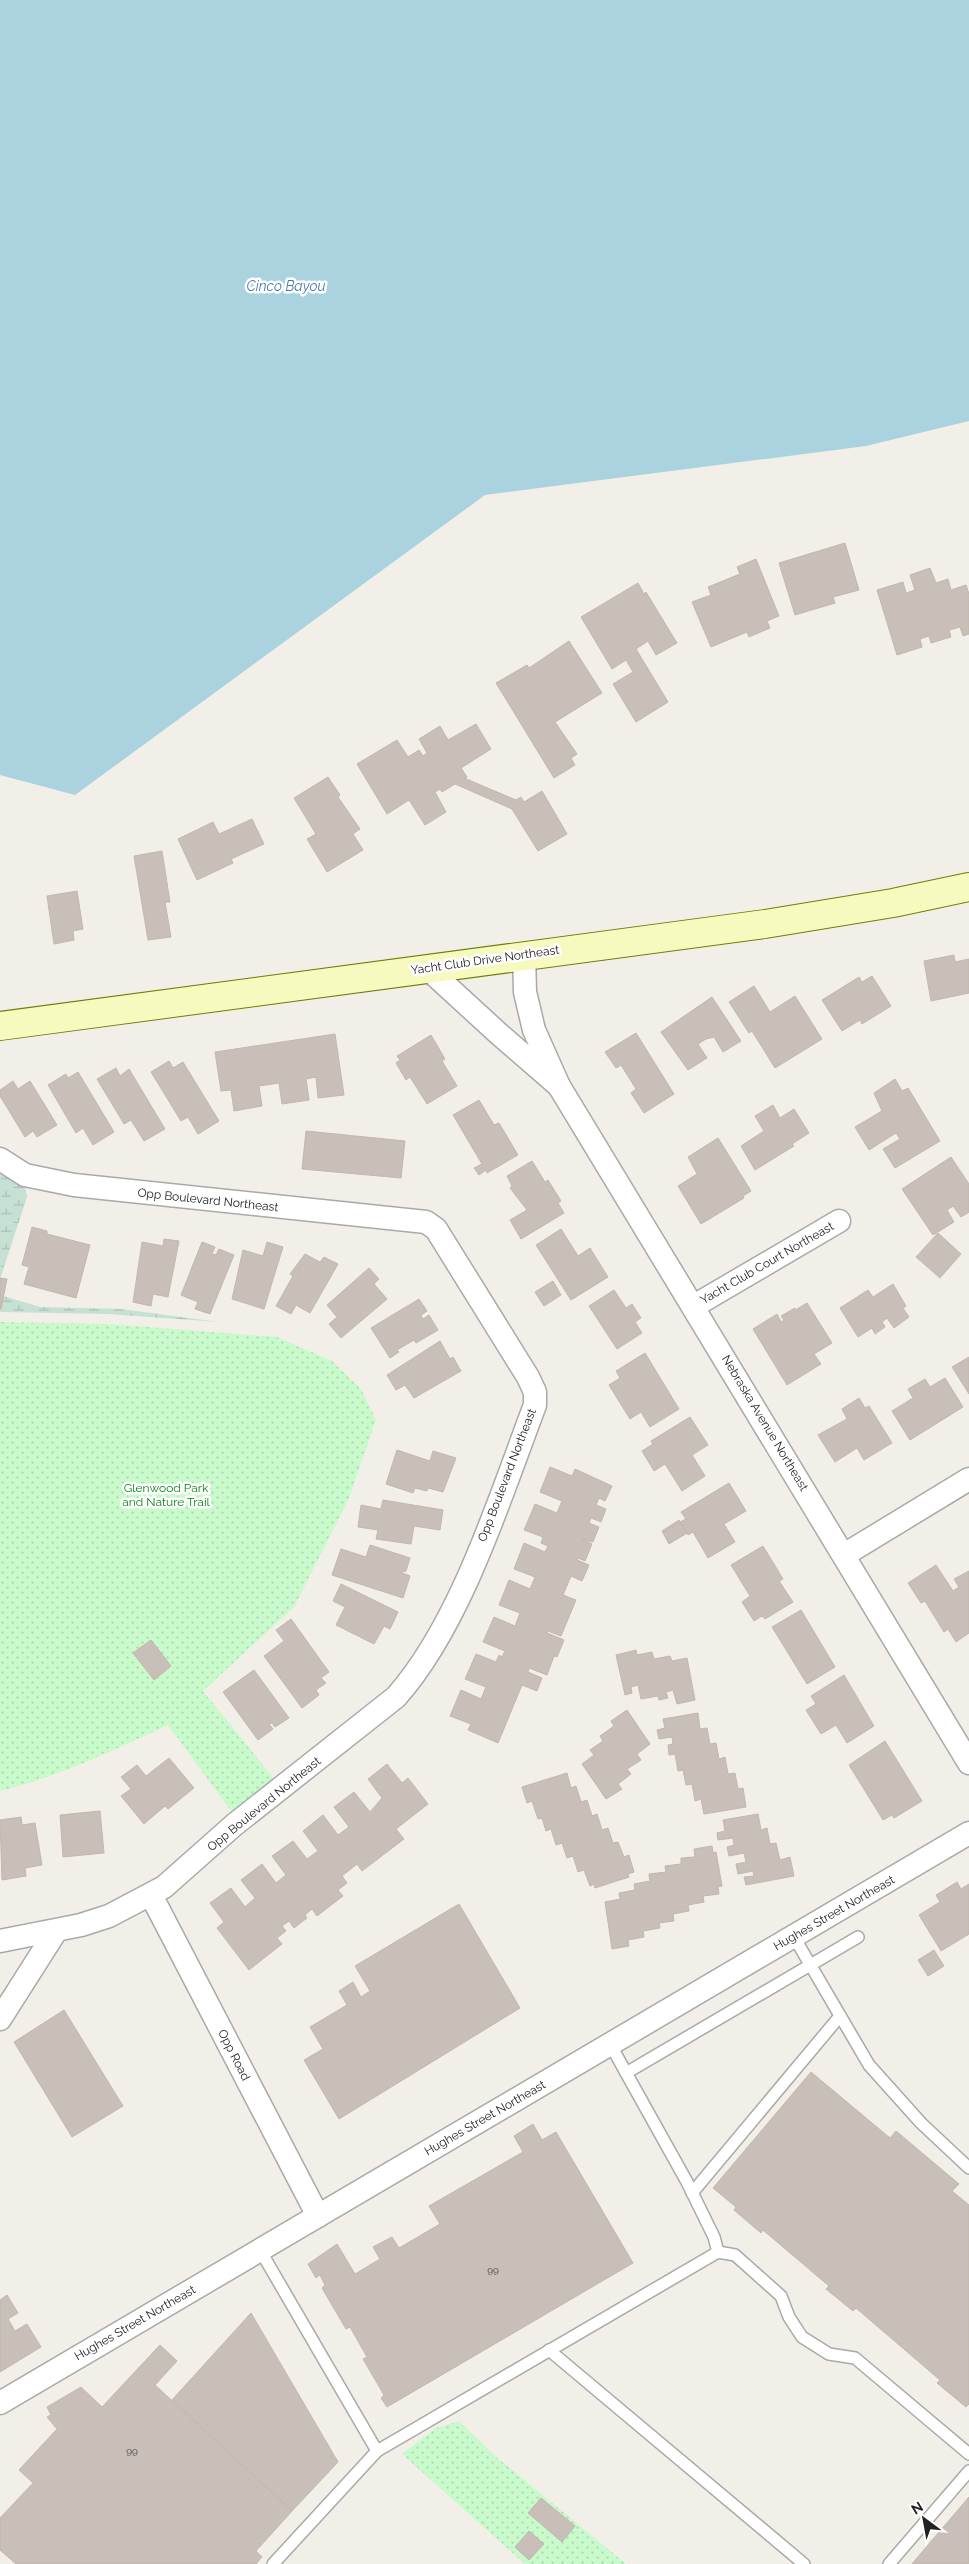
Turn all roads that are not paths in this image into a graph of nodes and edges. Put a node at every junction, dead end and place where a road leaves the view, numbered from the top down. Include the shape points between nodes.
1 (969, 886) edge
2 (524, 955) junction
3 (428, 968) junction
4 (0, 1026) edge
5 (560, 1086) junction
6 (0, 1159) edge
7 (839, 1221) dead end
8 (694, 1306) junction
9 (969, 1479) edge
10 (844, 1555) junction
11 (969, 1762) edge
12 (969, 1833) edge
13 (151, 1894) junction
14 (56, 1931) junction
15 (794, 1936) junction
16 (858, 1937) dead end
17 (0, 1941) edge
18 (810, 1965) junction
19 (840, 2016) junction
20 (0, 2019) edge
21 (610, 2044) junction
22 (626, 2073) junction
23 (969, 2168) edge
24 (692, 2193) junction
25 (318, 2216) junction
26 (260, 2250) junction
27 (718, 2252) junction
28 (549, 2350) junction
29 (0, 2402) edge
30 (378, 2451) junction
31 (969, 2454) edge
32 (969, 2471) edge
33 (273, 2564) edge
34 (804, 2564) edge
35 (889, 2564) edge

1 - 2 street, Yacht Club Drive Northeast via 893,903 765,924
2 - 3 street, Yacht Club Drive Northeast
2 - 5 street, Nebraska Avenue Northeast via 526,992 534,1030
3 - 4 street, Yacht Club Drive Northeast
3 - 5 street, Nebraska Avenue Northeast
5 - 8 street, Nebraska Avenue Northeast
6 - 13 street, Opp Boulevard Northeast via 25,1175 74,1185 426,1222 436,1229 535,1392 535,1405 460,1596 410,1682 382,1711 234,1825 164,1887
7 - 8 street, Yacht Club Court Northeast
8 - 10 street, Nebraska Avenue Northeast
9 - 10 street
10 - 11 street, Nebraska Avenue Northeast
12 - 15 street, Hughes Street Northeast
13 - 14 street, Opp Boulevard Northeast via 109,1916
13 - 25 street, Opp Road
14 - 17 street, Opp Boulevard Northeast
14 - 20 street
15 - 18 lane
15 - 21 street, Hughes Street Northeast
16 - 18 lane
18 - 19 lane
18 - 22 lane
19 - 23 lane via 869,2065 921,2123
19 - 24 lane
21 - 22 lane
21 - 25 street, Hughes Street Northeast
22 - 24 lane
24 - 27 lane
25 - 26 street, Hughes Street Northeast
26 - 29 street, Hughes Street Northeast
26 - 30 lane
27 - 28 lane
27 - 31 lane via 735,2255 781,2296 802,2337 829,2354 855,2358
28 - 30 lane
28 - 34 lane
30 - 33 lane
32 - 35 lane

